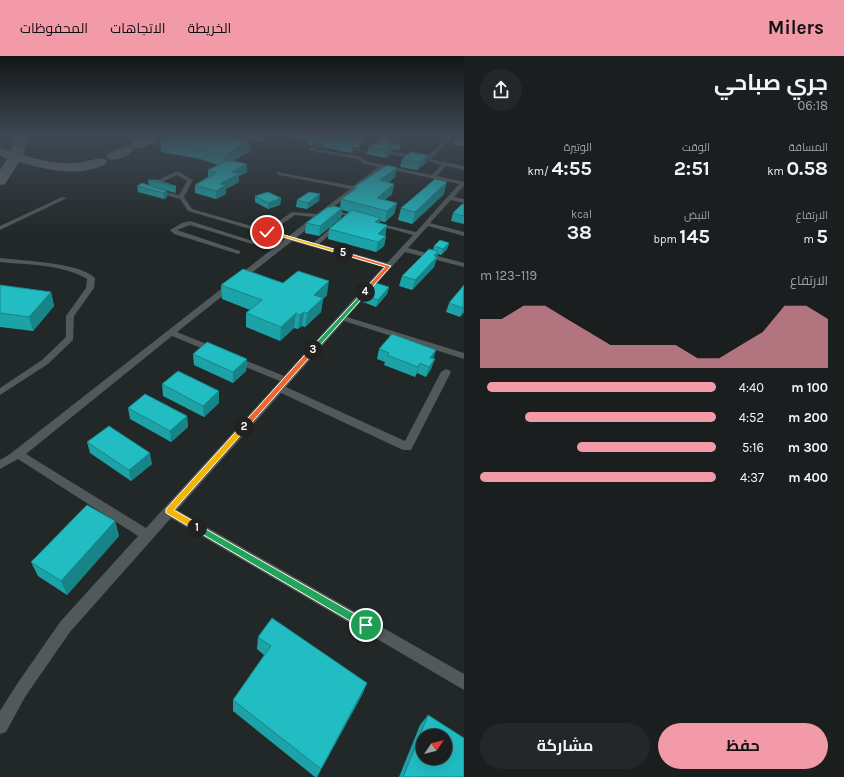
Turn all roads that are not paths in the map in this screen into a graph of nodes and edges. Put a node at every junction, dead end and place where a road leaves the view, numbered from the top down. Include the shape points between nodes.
1 (379, 169) edge
2 (394, 169) edge
3 (441, 169) edge
4 (279, 173) dead end
5 (433, 177) junction
6 (154, 184) edge
7 (463, 184) edge
8 (354, 188) junction
9 (147, 189) edge
10 (64, 198) dead end
11 (182, 198) junction
12 (450, 198) junction
13 (464, 201) edge
14 (326, 210) junction
15 (319, 216) junction
16 (349, 216) junction
17 (364, 220) edge
18 (235, 222) junction
19 (372, 222) edge
20 (426, 224) junction
21 (0, 228) edge
22 (220, 232) junction
23 (267, 232) junction
24 (417, 234) junction
25 (464, 234) edge
26 (291, 238) junction
27 (254, 243) dead end
28 (314, 245) junction
29 (403, 249) junction
30 (238, 252) dead end
31 (0, 260) edge
32 (464, 265) edge
33 (388, 266) junction
34 (341, 318) junction
35 (171, 333) junction
36 (464, 356) edge
37 (446, 372) dead end
38 (282, 384) junction
39 (0, 392) edge
40 (18, 454) junction
41 (0, 465) edge
42 (169, 511) junction
43 (147, 535) junction
44 (464, 682) edge
45 (0, 726) edge

1 - 8 lane
2 - 5 lane
3 - 5 lane
4 - 8 lane
5 - 7 lane
6 - 11 lane via 177,173 190,180
7 - 12 lane
8 - 14 lane
9 - 11 lane
10 - 21 lane
11 - 18 lane via 190,210
12 - 13 lane
12 - 20 lane
14 - 15 lane
14 - 16 lane
15 - 23 lane via 294,213
15 - 26 lane
16 - 17 lane
16 - 28 lane
18 - 22 lane
18 - 23 lane
19 - 24 lane
20 - 24 lane
20 - 25 lane
22 - 27 lane
22 - 30 lane via 188,223 173,231
23 - 26 lane
24 - 29 lane
26 - 28 lane
26 - 35 lane
28 - 33 lane
29 - 32 lane
29 - 33 lane
31 - 39 lane via 74,270 86,273 91,278 90,288 70,316 70,338 45,362
33 - 34 lane
34 - 36 lane
34 - 38 lane
35 - 38 lane via 225,355
35 - 40 lane
37 - 38 lane via 407,447
38 - 42 lane
40 - 41 lane
40 - 43 lane
42 - 43 lane
42 - 44 lane
43 - 45 lane via 65,627

